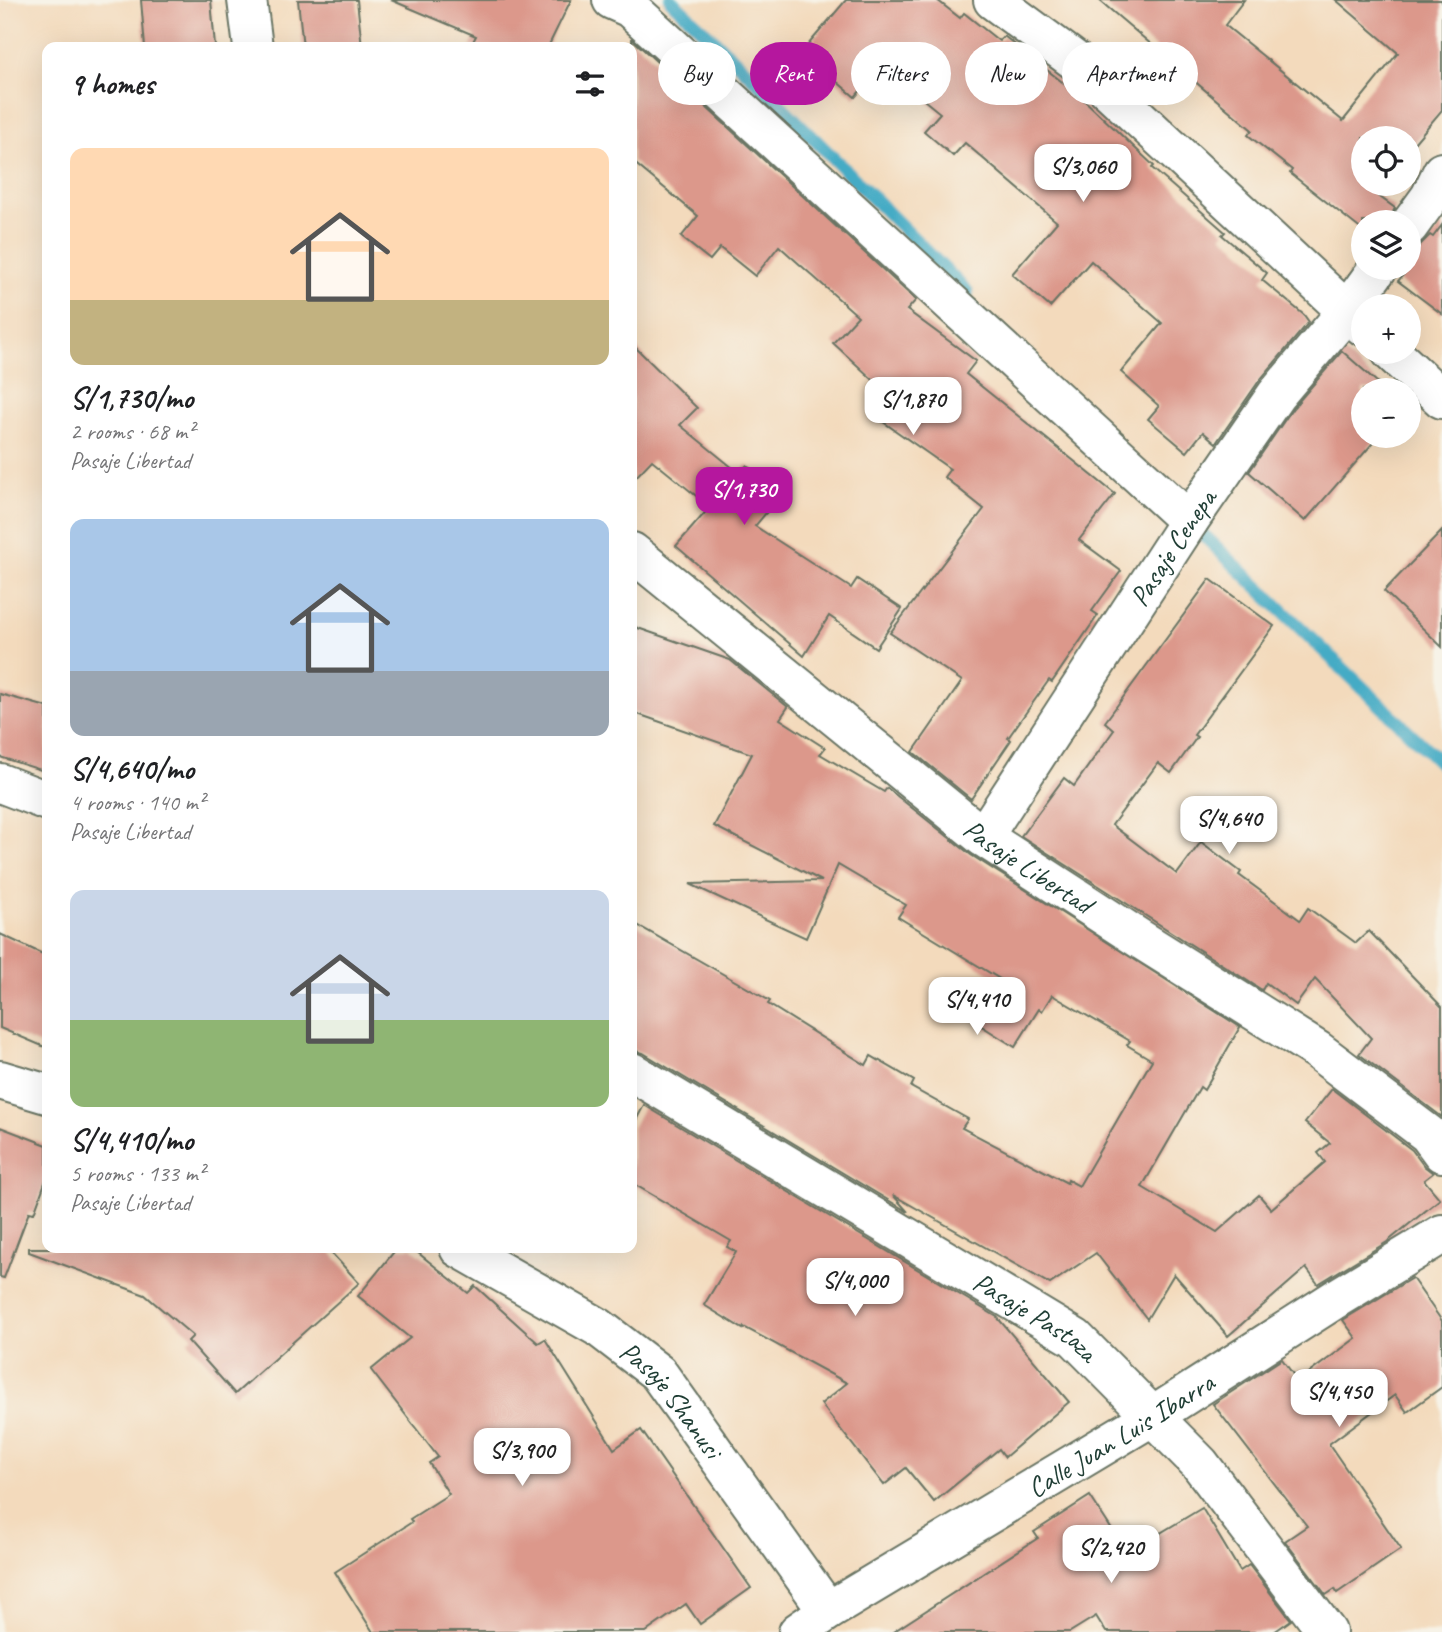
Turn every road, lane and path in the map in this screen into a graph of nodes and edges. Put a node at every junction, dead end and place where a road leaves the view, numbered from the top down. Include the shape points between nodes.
1 (247, 0) edge
2 (612, 0) edge
3 (993, 0) edge
4 (252, 42) edge
5 (1442, 172) edge
6 (1421, 210) edge
7 (1351, 315) edge
8 (1351, 323) edge
9 (1404, 364) edge
10 (1442, 399) edge
11 (1189, 521) junction
12 (637, 556) edge
13 (0, 783) edge
14 (42, 799) edge
15 (983, 837) junction
16 (637, 1075) edge
17 (0, 1080) edge
18 (42, 1093) edge
19 (1442, 1153) edge
20 (1442, 1234) edge
21 (479, 1253) edge
22 (512, 1261) edge
23 (1153, 1416) junction
24 (813, 1622) edge
25 (1327, 1632) edge

1 - 4 street
2 - 11 street via 629,8
3 - 7 street via 1085,68
5 - 6 street
8 - 11 street, Pasaje Cenepa via 1276,395
9 - 10 street
11 - 15 street, Pasaje Cenepa
12 - 15 street, Pasaje Libertad
13 - 14 street
15 - 19 street, Pasaje Libertad via 1317,1050 1427,1134
16 - 23 street, Pasaje Pastaza via 1074,1338
17 - 18 street
20 - 23 street, Calle Juan Luis Ibarra
21 - 22 street, Pasaje Shanusi
22 - 24 street, Pasaje Shanusi via 658,1373
23 - 24 street, Calle Juan Luis Ibarra
23 - 25 street, Pasaje Pastaza via 1200,1464

